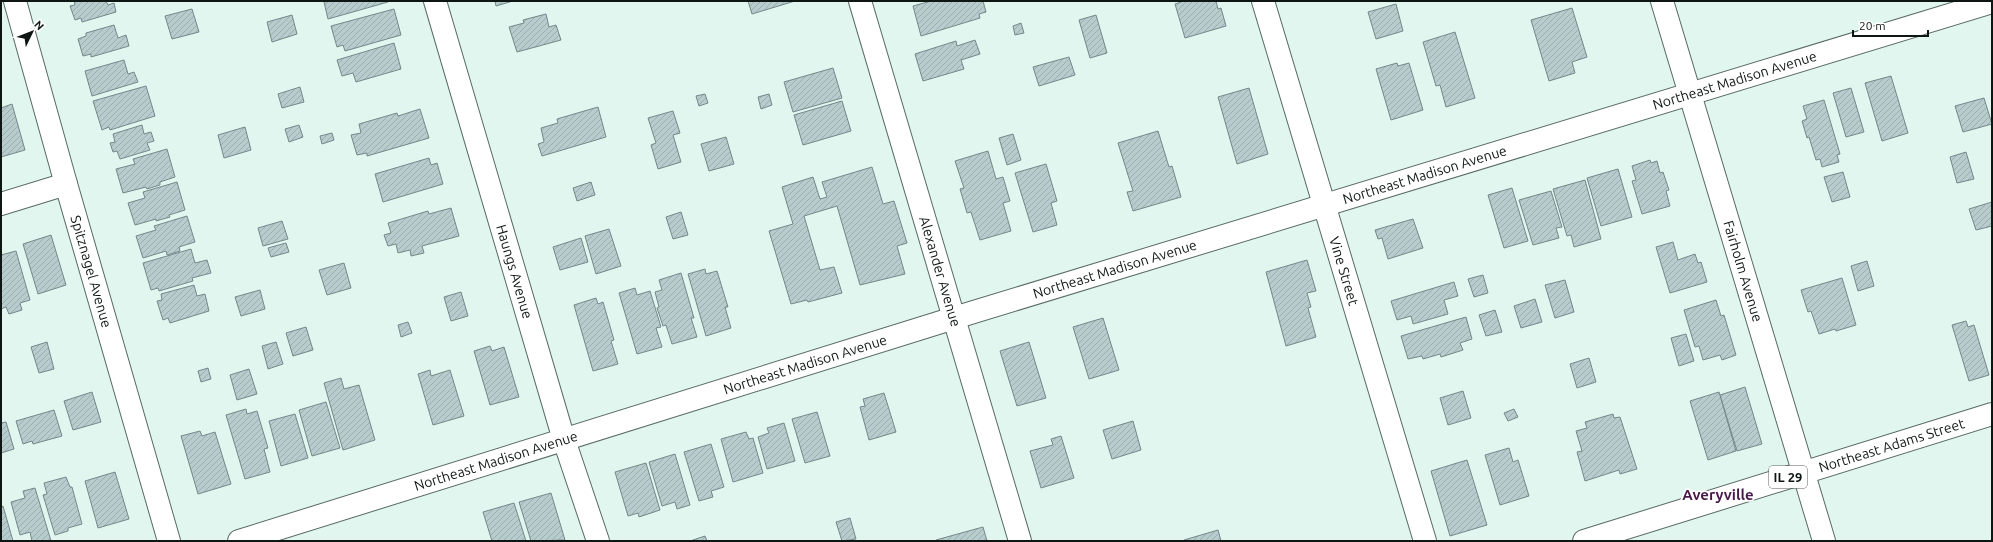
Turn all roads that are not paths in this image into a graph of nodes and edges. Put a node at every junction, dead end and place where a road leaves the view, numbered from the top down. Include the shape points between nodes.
1 (15, 1) edge
2 (435, 1) edge
3 (860, 1) edge
4 (1263, 1) edge
5 (1662, 1) edge
6 (1992, 2) edge
7 (1690, 94) junction
8 (66, 184) junction
9 (1, 204) edge
10 (1323, 205) junction
11 (954, 318) junction
12 (1992, 414) edge
13 (564, 440) junction
14 (1802, 472) junction
15 (169, 541) edge
16 (239, 541) edge
17 (598, 541) edge
18 (1020, 541) edge
19 (1425, 541) edge
20 (1584, 541) edge
21 (1824, 541) edge

1 - 8 street, Spitznagel Avenue
2 - 13 street, Haungs Avenue
3 - 11 street, Alexander Avenue
4 - 10 street, Vine Street
5 - 7 street, Fairholm Avenue
6 - 7 street, Northeast Madison Avenue
7 - 10 street, Northeast Madison Avenue
7 - 14 street, Fairholm Avenue
8 - 9 street
8 - 15 street, Spitznagel Avenue
10 - 11 street, Northeast Madison Avenue
10 - 19 street, Vine Street
11 - 13 street, Northeast Madison Avenue
11 - 18 street, Alexander Avenue
12 - 14 street, Northeast Adams Street / IL 29
13 - 16 street, Northeast Madison Avenue
13 - 17 street, Haungs Avenue
14 - 20 street, Northeast Adams Street / IL 29
14 - 21 street, Fairholm Avenue

